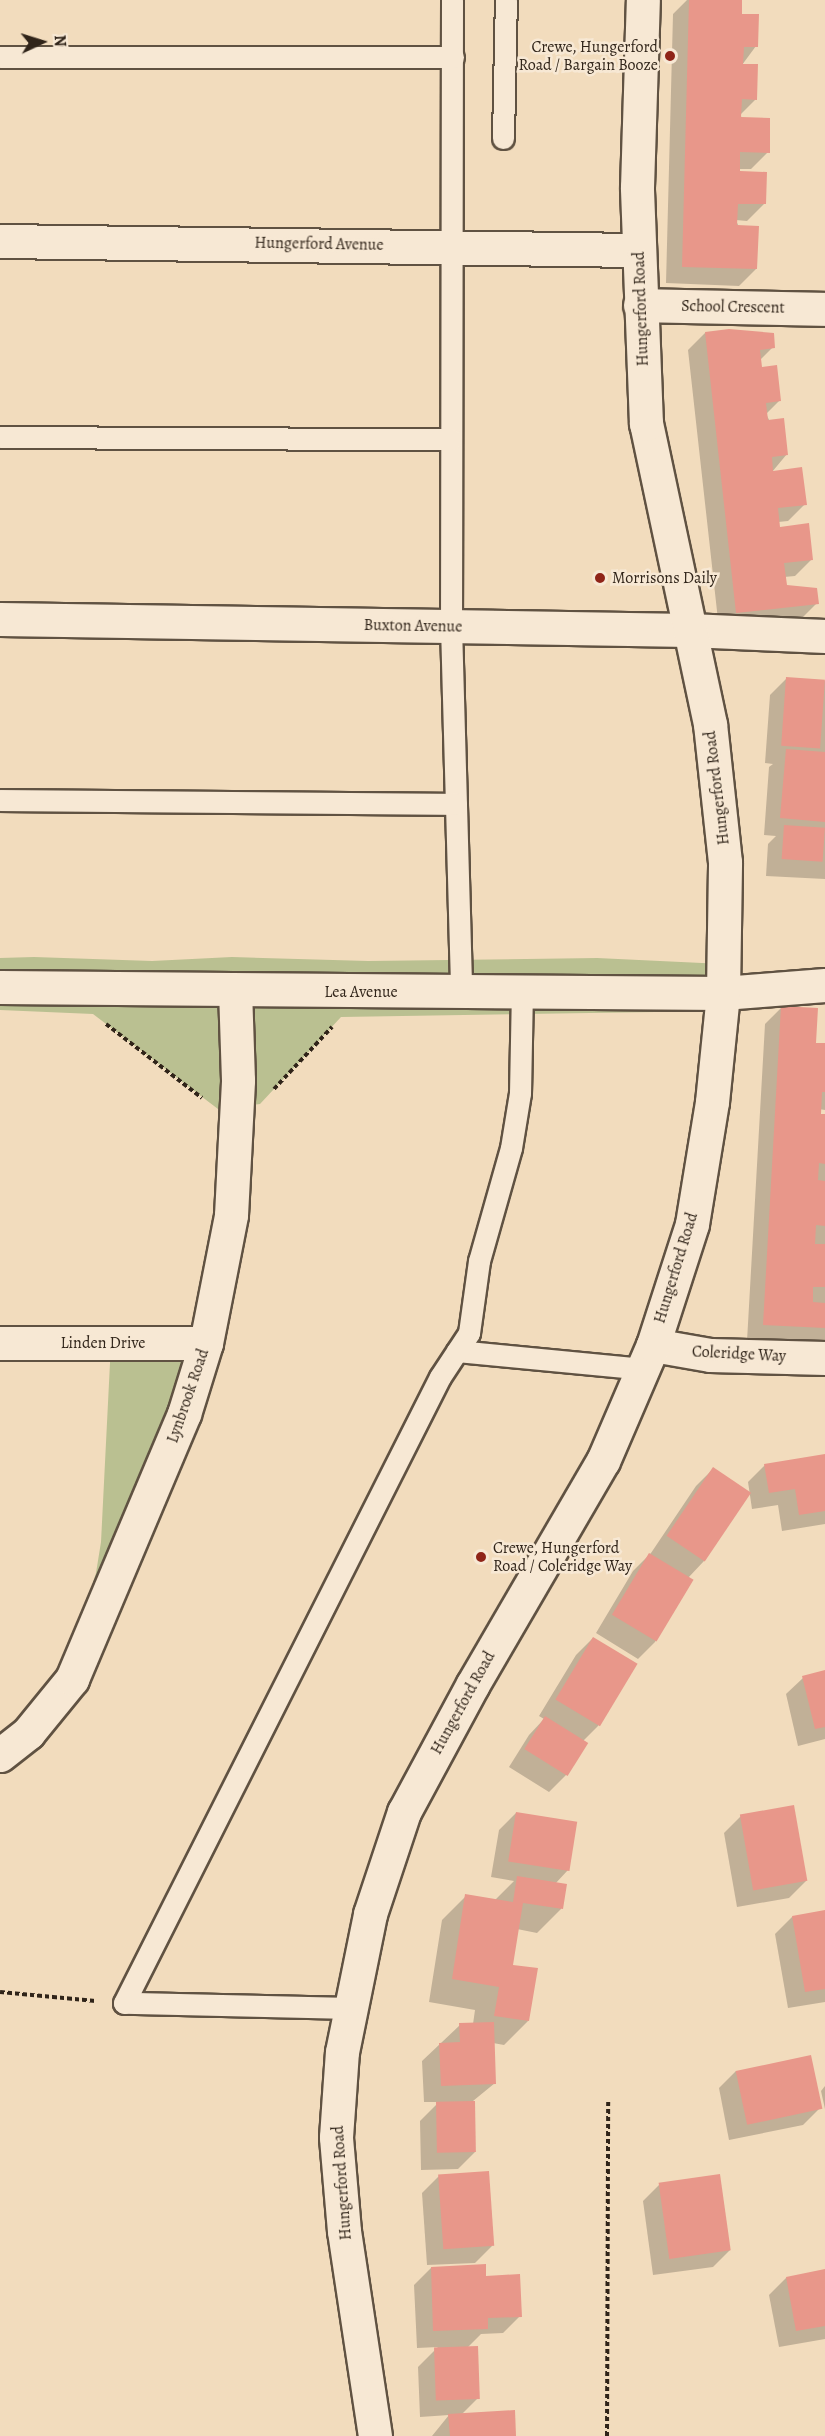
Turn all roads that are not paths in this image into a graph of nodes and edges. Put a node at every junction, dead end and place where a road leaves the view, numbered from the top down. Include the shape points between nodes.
1 (452, 0) edge
2 (506, 0) edge
3 (643, 0) edge
4 (0, 57) edge
5 (453, 57) junction
6 (503, 138) dead end
7 (0, 241) edge
8 (451, 245) junction
9 (638, 250) junction
10 (640, 305) junction
11 (825, 309) edge
12 (0, 437) edge
13 (451, 439) junction
14 (0, 619) edge
15 (451, 626) junction
16 (689, 630) junction
17 (825, 636) edge
18 (0, 800) edge
19 (456, 804) junction
20 (825, 985) edge
21 (0, 987) edge
22 (235, 991) junction
23 (461, 992) junction
24 (522, 992) junction
25 (723, 993) junction
26 (0, 1343) edge
27 (206, 1343) junction
28 (457, 1351) junction
29 (648, 1357) junction
30 (825, 1358) edge
31 (0, 1755) edge
32 (351, 2008) junction
33 (375, 2436) edge

1 - 5 lane
2 - 6 lane
3 - 9 street, Hungerford Road
4 - 5 lane
5 - 8 lane
7 - 8 street, Hungerford Avenue
8 - 9 street, Hungerford Avenue
8 - 13 lane
9 - 10 street, Hungerford Road
10 - 11 street, School Crescent
10 - 16 street, Hungerford Road via 646,424
12 - 13 lane
13 - 15 lane
14 - 15 street, Buxton Avenue
15 - 16 street, Buxton Avenue
15 - 19 lane
16 - 17 street, Buxton Avenue
16 - 25 street, Hungerford Road via 710,724 725,862
18 - 19 lane
19 - 23 lane
20 - 25 street
21 - 22 street, Lea Avenue
22 - 23 street, Lea Avenue
22 - 27 street, Lynbrook Road via 237,1080 231,1215
23 - 24 street, Lea Avenue
24 - 25 street, Lea Avenue
24 - 28 lane via 520,1093 511,1148 479,1261 469,1332
25 - 29 street, Hungerford Road via 712,1102 692,1224
26 - 27 street, Linden Drive
27 - 31 street, Lynbrook Road via 184,1414 72,1679 28,1733
28 - 29 lane
28 - 32 lane via 440,1377 124,2003
29 - 30 street, Coleridge Way
29 - 32 street, Hungerford Road via 603,1461 472,1684 404,1812 370,1914
32 - 33 street, Hungerford Road via 342,2052 336,2137 344,2231

